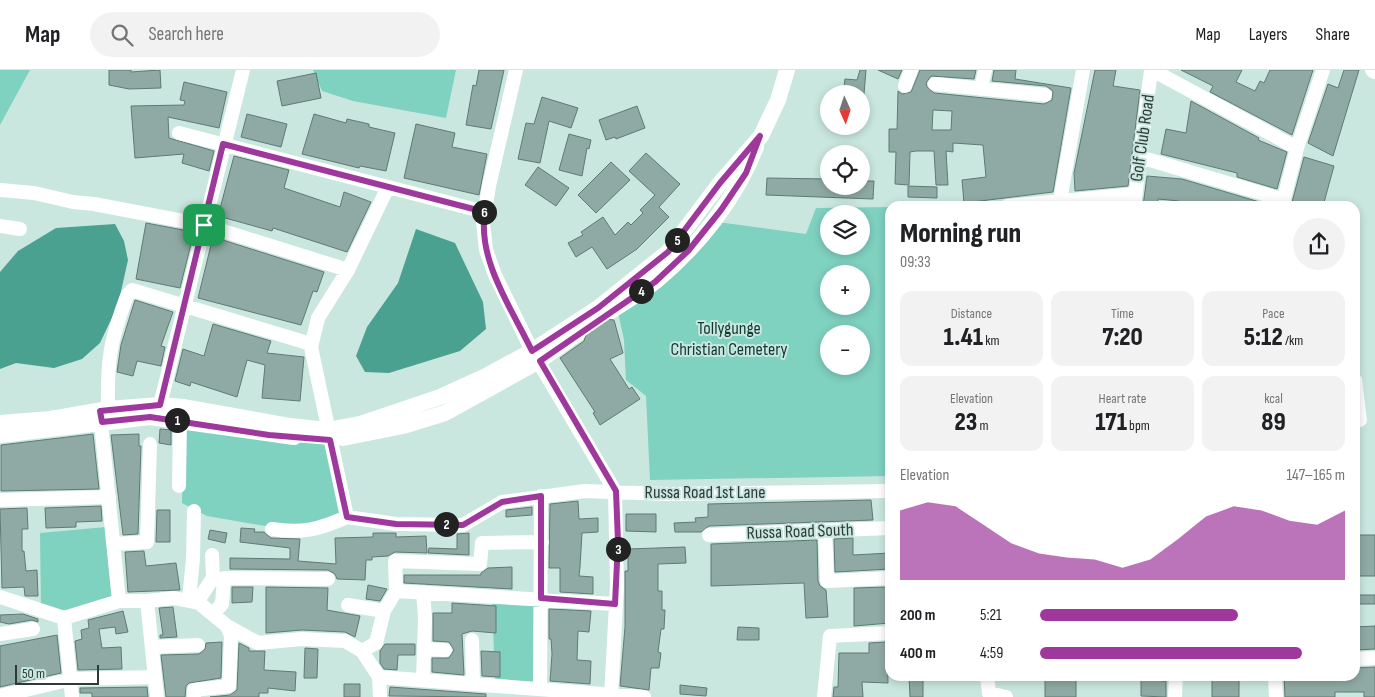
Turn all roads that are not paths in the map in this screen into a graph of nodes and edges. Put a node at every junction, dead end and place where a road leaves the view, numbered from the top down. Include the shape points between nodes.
1 (243, 70) edge
2 (516, 70) edge
3 (787, 70) edge
4 (911, 70) edge
5 (985, 70) edge
6 (1083, 70) edge
7 (1152, 70) edge
8 (1323, 70) edge
9 (935, 84) dead end
10 (905, 86) dead end
11 (981, 89) junction
12 (1045, 95) dead end
13 (179, 133) dead end
14 (223, 144) junction
15 (1297, 148) junction
16 (1140, 157) junction
17 (388, 187) junction
18 (0, 190) edge
19 (1134, 200) edge
20 (1060, 201) joint
21 (1277, 201) edge
22 (1284, 201) edge
23 (485, 212) junction
24 (204, 225) junction
25 (0, 226) edge
26 (20, 229) dead end
27 (348, 270) junction
28 (185, 305) junction
29 (311, 344) junction
30 (536, 356) junction
31 (160, 405) junction
32 (103, 414) junction
33 (180, 420) junction
34 (1360, 420) edge
35 (1375, 421) edge
36 (0, 424) edge
37 (0, 435) edge
38 (328, 435) junction
39 (150, 444) dead end
40 (179, 486) dead end
41 (616, 491) junction
42 (885, 491) edge
43 (541, 496) junction
44 (109, 498) junction
45 (0, 500) edge
46 (194, 512) dead end
47 (347, 517) junction
48 (885, 528) edge
49 (272, 529) dead end
50 (824, 530) junction
51 (710, 535) dead end
52 (542, 542) junction
53 (114, 544) junction
54 (212, 555) dead end
55 (885, 578) edge
56 (328, 579) dead end
57 (396, 591) junction
58 (423, 592) junction
59 (0, 597) edge
60 (541, 598) junction
61 (119, 601) junction
62 (147, 601) junction
63 (193, 601) junction
64 (615, 604) junction
65 (348, 605) dead end
66 (384, 611) junction
67 (213, 614) junction
68 (64, 618) junction
69 (227, 626) junction
70 (33, 629) dead end
71 (885, 633) edge
72 (0, 634) edge
73 (472, 640) dead end
74 (198, 644) dead end
75 (152, 647) junction
76 (424, 649) junction
77 (445, 650) dead end
78 (362, 651) junction
79 (1375, 658) edge
80 (1360, 659) edge
81 (155, 677) junction
82 (379, 678) junction
83 (72, 679) junction
84 (422, 680) junction
85 (988, 681) edge
86 (1176, 681) edge
87 (1275, 681) edge
88 (473, 683) junction
89 (540, 688) junction
90 (611, 695) edge
91 (0, 696) edge
92 (72, 697) edge
93 (157, 697) edge
94 (194, 697) edge
95 (380, 697) edge
96 (644, 697) edge
97 (824, 697) edge
98 (1006, 697) edge
99 (1175, 697) edge
100 (1276, 697) edge

1 - 14 street
2 - 23 street
3 - 30 street via 778,100 746,173 688,251 655,282
4 - 10 street
5 - 11 street
6 - 20 street
7 - 15 street
7 - 16 street, Golf Club Road
8 - 15 street
9 - 11 street
11 - 12 street
13 - 14 street
14 - 17 street
14 - 24 street
15 - 22 street
16 - 19 street, Golf Club Road
16 - 21 street
17 - 23 street
17 - 27 street
18 - 24 street
19 - 20 street
23 - 30 street via 486,250 495,275
24 - 27 street
24 - 28 street
25 - 26 street
27 - 29 street via 318,318
28 - 29 street
28 - 31 street
28 - 32 street via 134,290 129,292 108,355
29 - 38 street
30 - 38 street via 445,413 368,434
30 - 41 street
31 - 32 street
31 - 38 street
32 - 33 street
32 - 36 street
32 - 37 street via 38,432
32 - 44 street
33 - 38 street via 269,435
33 - 40 street
34 - 35 street
38 - 47 street
39 - 53 street via 147,542
41 - 42 street, Russa Road 1st Lane via 666,494
41 - 43 street, Russa Road 1st Lane
41 - 64 street
43 - 47 street, Russa Road 1st Lane via 502,502 463,525 396,524
43 - 52 street
44 - 45 street
44 - 53 street
46 - 63 street
47 - 49 street via 323,528 293,533
48 - 50 street, Russa Road South
50 - 51 street, Russa Road South
50 - 55 street via 826,581
52 - 57 street via 482,543 480,564 395,561
52 - 60 street
53 - 61 street
54 - 63 street via 213,578
56 - 67 street via 224,578 222,604
57 - 58 street
57 - 66 street
58 - 60 street
58 - 76 street
59 - 68 street
60 - 64 street
60 - 89 street
61 - 62 street
61 - 68 street
62 - 63 street via 174,598
62 - 75 street
63 - 67 street
64 - 90 street
65 - 66 street
66 - 78 street via 376,643
67 - 69 street
68 - 83 street
69 - 78 street via 258,643 345,642
69 - 94 street via 231,636 229,686 194,690
70 - 72 street
71 - 97 street via 830,636
73 - 88 street
74 - 75 street
75 - 81 street
76 - 77 street
76 - 84 street
78 - 82 street
79 - 80 street
81 - 83 street
81 - 93 street
82 - 84 street
82 - 95 street
83 - 91 street
83 - 92 street
84 - 88 street
85 - 98 street via 989,692
86 - 99 street
87 - 100 street
88 - 89 street
89 - 90 street
90 - 96 street

